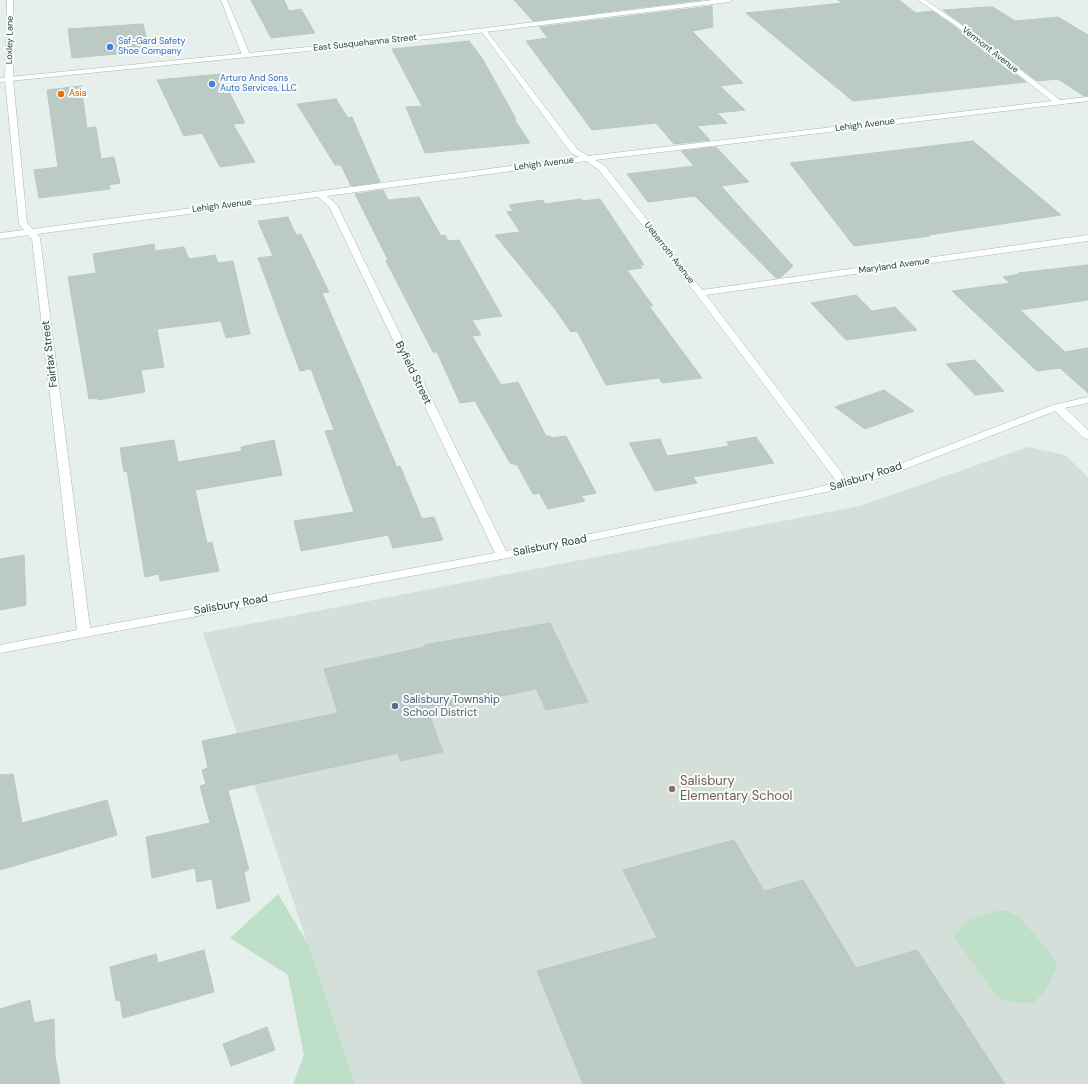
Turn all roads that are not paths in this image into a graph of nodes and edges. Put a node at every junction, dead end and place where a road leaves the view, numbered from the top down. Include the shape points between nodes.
1 (10, 0) edge
2 (224, 0) edge
3 (729, 0) edge
4 (921, 0) edge
5 (484, 31) junction
6 (246, 56) junction
7 (9, 79) junction
8 (0, 80) edge
9 (1088, 99) edge
10 (1058, 102) junction
11 (586, 159) junction
12 (320, 194) junction
13 (30, 232) junction
14 (0, 236) edge
15 (1088, 238) edge
16 (700, 293) junction
17 (1088, 400) edge
18 (1057, 407) junction
19 (1088, 436) edge
20 (845, 485) junction
21 (502, 555) junction
22 (84, 632) junction
23 (0, 649) edge

1 - 7 street, Loxley Lane
2 - 6 street
3 - 5 street, East Susquehanna Street
4 - 10 street, Vermont Avenue via 957,24
5 - 6 street, East Susquehanna Street
5 - 11 street, Ueberroth Avenue via 574,151
6 - 7 street, East Susquehanna Street
7 - 8 street, East Susquehanna Street
7 - 13 street, Fairfax Street via 23,224
9 - 10 street, Lehigh Avenue
10 - 11 street, Lehigh Avenue
11 - 12 street, Lehigh Avenue
11 - 16 street, Ueberroth Avenue via 602,168
12 - 13 street, Lehigh Avenue
12 - 21 street, Byfield Street via 332,205
13 - 14 street, Lehigh Avenue
13 - 22 street, Fairfax Street via 36,238
15 - 16 street, Maryland Avenue
16 - 20 street, Ueberroth Avenue
17 - 18 street, Salisbury Road
18 - 19 street
18 - 20 street, Salisbury Road via 888,472
20 - 21 street, Salisbury Road
21 - 22 street, Salisbury Road
22 - 23 street, Salisbury Road

